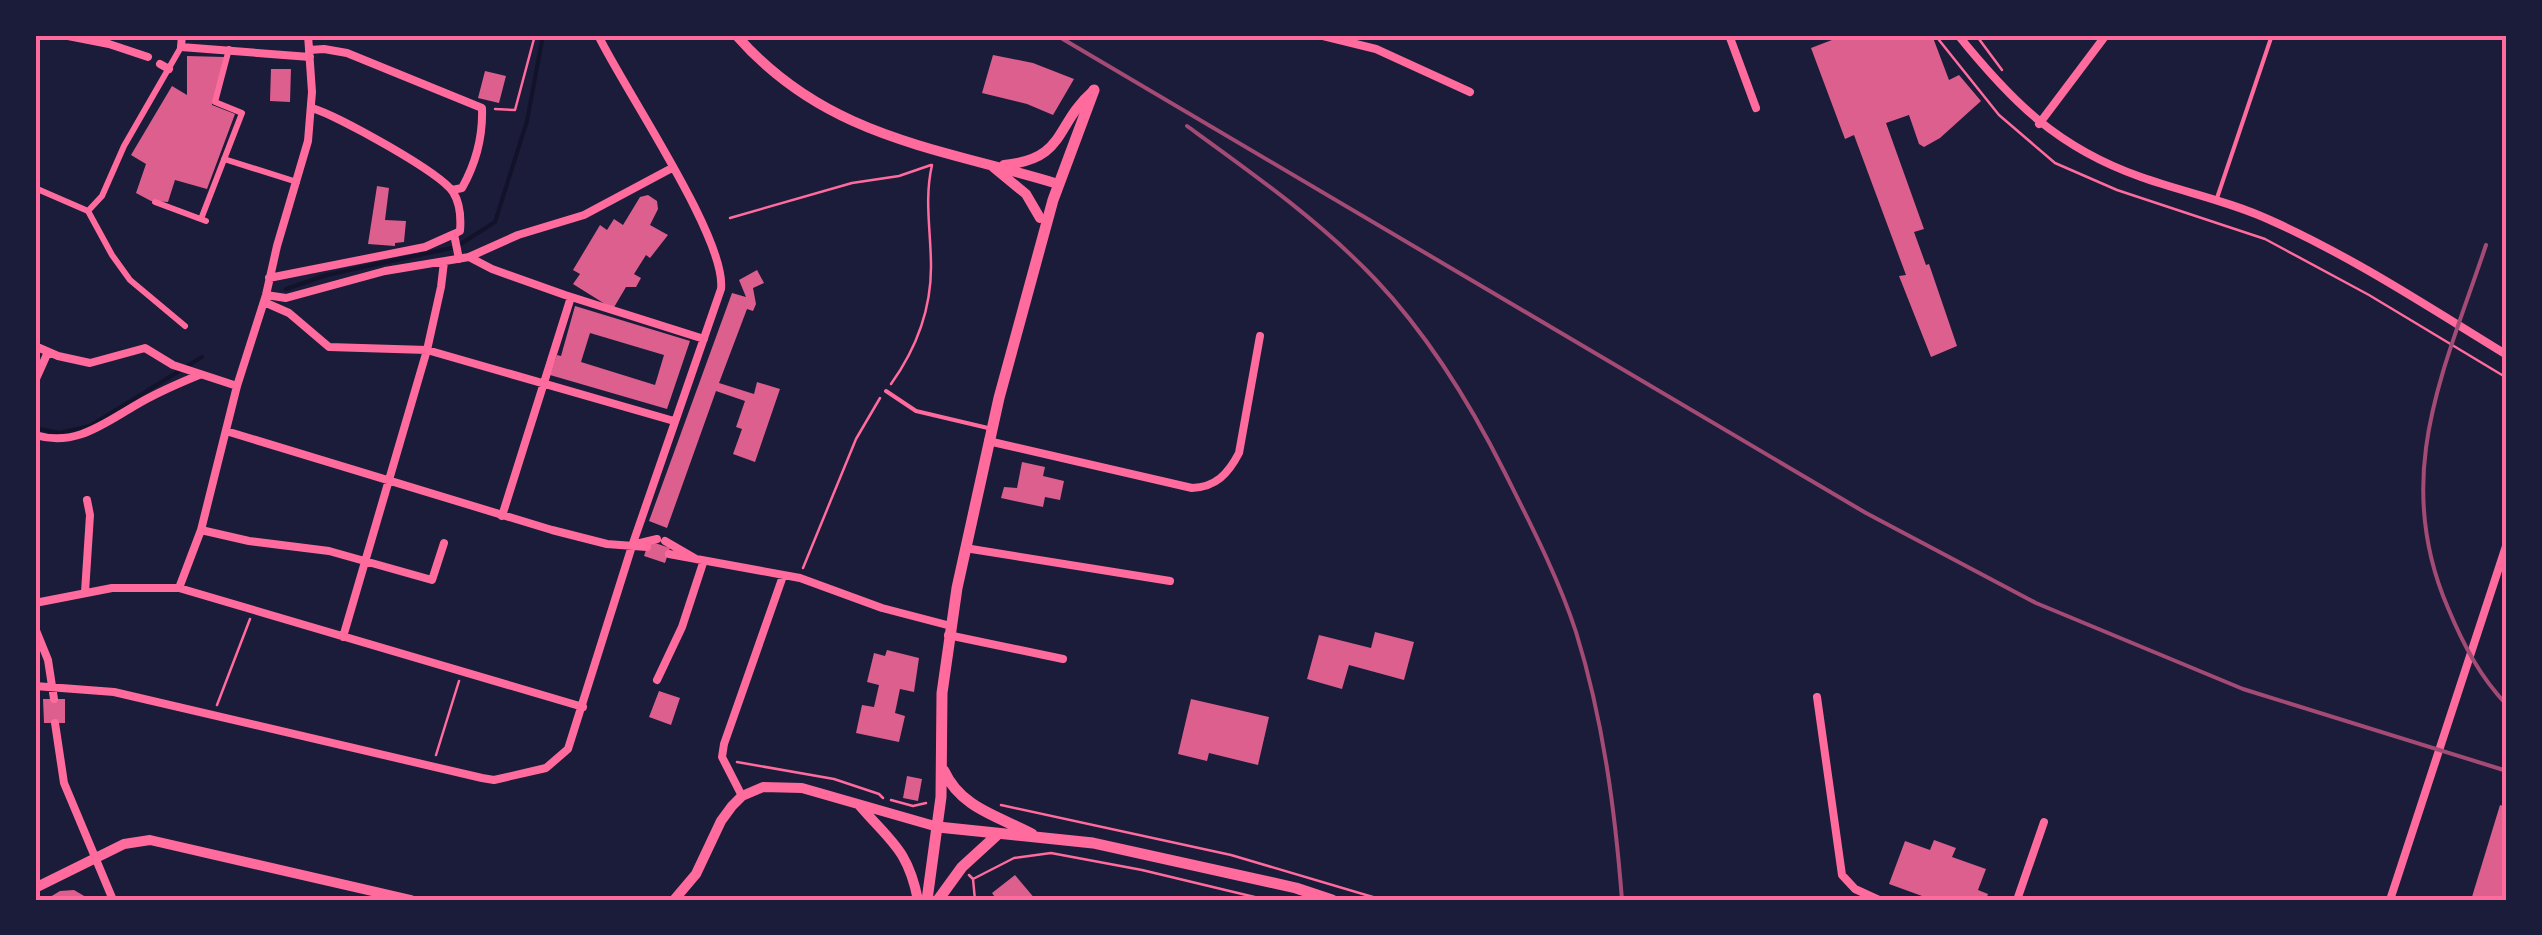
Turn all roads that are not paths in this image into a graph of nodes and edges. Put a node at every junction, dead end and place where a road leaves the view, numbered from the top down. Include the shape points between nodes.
1 (63, 35) edge
2 (182, 35) edge
3 (308, 35) edge
4 (598, 35) edge
5 (736, 35) edge
6 (1319, 35) edge
7 (1381, 35) edge
8 (1730, 35) edge
9 (1958, 35) edge
10 (2106, 35) edge
11 (2272, 35) edge
12 (181, 47) junction
13 (1376, 48) junction
14 (229, 49) junction
15 (309, 54) junction
16 (148, 57) dead end
17 (1094, 90) joint
18 (1470, 92) dead end
19 (312, 108) junction
20 (1756, 108) dead end
21 (2040, 124) junction
22 (224, 159) junction
23 (993, 166) junction
24 (672, 168) junction
25 (297, 182) junction
26 (1058, 184) junction
27 (35, 188) edge
28 (452, 190) junction
29 (2216, 201) junction
30 (155, 202) dead end
31 (88, 211) junction
32 (1040, 218) joint
33 (455, 237) junction
34 (1043, 243) junction
35 (462, 256) junction
36 (444, 262) junction
37 (269, 278) junction
38 (571, 297) junction
39 (265, 299) junction
40 (184, 326) dead end
41 (1260, 336) dead end
42 (704, 339) junction
43 (35, 346) edge
44 (427, 350) junction
45 (48, 352) junction
46 (2507, 356) edge
47 (195, 373) junction
48 (35, 380) edge
49 (542, 382) junction
50 (237, 386) junction
51 (886, 391) road end
52 (674, 421) junction
53 (226, 430) junction
54 (35, 435) edge
55 (990, 435) junction
56 (390, 481) junction
57 (87, 500) dead end
58 (502, 516) junction
59 (202, 530) junction
60 (444, 543) dead end
61 (2507, 543) edge
62 (632, 546) junction
63 (647, 547) dead end
64 (966, 548) junction
65 (669, 554) dead end
66 (363, 561) junction
67 (702, 562) junction
68 (783, 576) junction
69 (1170, 582) dead end
70 (179, 588) junction
71 (85, 592) junction
72 (35, 604) edge
73 (35, 628) edge
74 (949, 630) junction
75 (342, 638) junction
76 (1062, 659) dead end
77 (657, 680) dead end
78 (35, 686) edge
79 (52, 688) junction
80 (1816, 698) dead end
81 (54, 699) dead end
82 (583, 707) junction
83 (54, 723) dead end
84 (942, 768) junction
85 (742, 796) junction
86 (860, 806) junction
87 (2044, 822) dead end
88 (938, 827) junction
89 (997, 835) junction
90 (1037, 836) junction
91 (95, 859) junction
92 (35, 888) edge
93 (405, 899) edge
94 (938, 899) edge
95 (113, 900) edge
96 (674, 900) edge
97 (918, 900) edge
98 (1332, 900) edge
99 (1879, 900) edge
100 (2017, 900) edge
101 (2390, 900) edge

1 - 16 street
2 - 12 street
3 - 15 street
4 - 24 street
5 - 23 street via 795,87 866,128
6 - 13 street
7 - 13 street
8 - 20 street
9 - 21 street
10 - 21 street
11 - 29 lane
12 - 14 street
12 - 31 street
13 - 18 street
14 - 15 street
14 - 22 street via 215,102 242,112
15 - 19 street
15 - 28 street via 347,53 482,108 470,173 462,188
17 - 23 street via 1042,155
17 - 26 main road
19 - 25 street
19 - 28 street via 361,130
21 - 29 street via 2100,161
22 - 25 street
22 - 30 street via 204,220
23 - 26 street
23 - 32 street via 1026,194
24 - 35 street via 584,215
24 - 42 street via 721,269
25 - 37 street
26 - 34 main road
27 - 31 street
28 - 33 street via 460,216
29 - 46 street via 2339,255
31 - 40 street via 130,280
32 - 34 main road
33 - 35 street
33 - 37 street
34 - 55 main road
35 - 36 street
35 - 38 street
36 - 39 street
36 - 44 street
37 - 39 street
38 - 42 street
38 - 49 street
39 - 44 street via 329,347
39 - 50 street
41 - 55 street via 1239,453 1218,482 1204,488
42 - 52 street
43 - 45 street
44 - 49 street
44 - 56 street
45 - 47 street via 90,362 140,348
45 - 48 street
47 - 50 street
47 - 54 street via 92,431 55,440
49 - 52 street
49 - 58 street
50 - 53 street
51 - 55 lane via 916,410
52 - 62 street
53 - 56 street
53 - 59 street
55 - 64 main road
56 - 58 street
56 - 66 street
57 - 71 street
58 - 62 street
59 - 66 street
59 - 70 street
60 - 66 street via 432,580
61 - 101 street
62 - 63 street
62 - 67 street via 661,540
62 - 82 street
64 - 69 street
64 - 74 main road
65 - 67 street
66 - 75 street
67 - 68 street
67 - 77 street
68 - 74 street
68 - 85 street via 724,744 722,757
70 - 71 street
70 - 75 street
71 - 72 street
73 - 79 street
74 - 76 street
74 - 84 main road
75 - 82 street
78 - 79 street
79 - 81 street
79 - 82 street via 90,688 494,780 546,768 568,749
80 - 99 street via 1842,875
83 - 91 street via 64,783
84 - 88 main road
84 - 90 main road via 964,800
85 - 86 street via 783,785
85 - 96 street
86 - 88 street
86 - 97 street via 904,856
87 - 100 street
88 - 89 main road
88 - 94 main road
89 - 90 main road
89 - 94 main road
90 - 98 main road via 1144,852
91 - 92 street
91 - 93 street via 150,840
91 - 95 street

